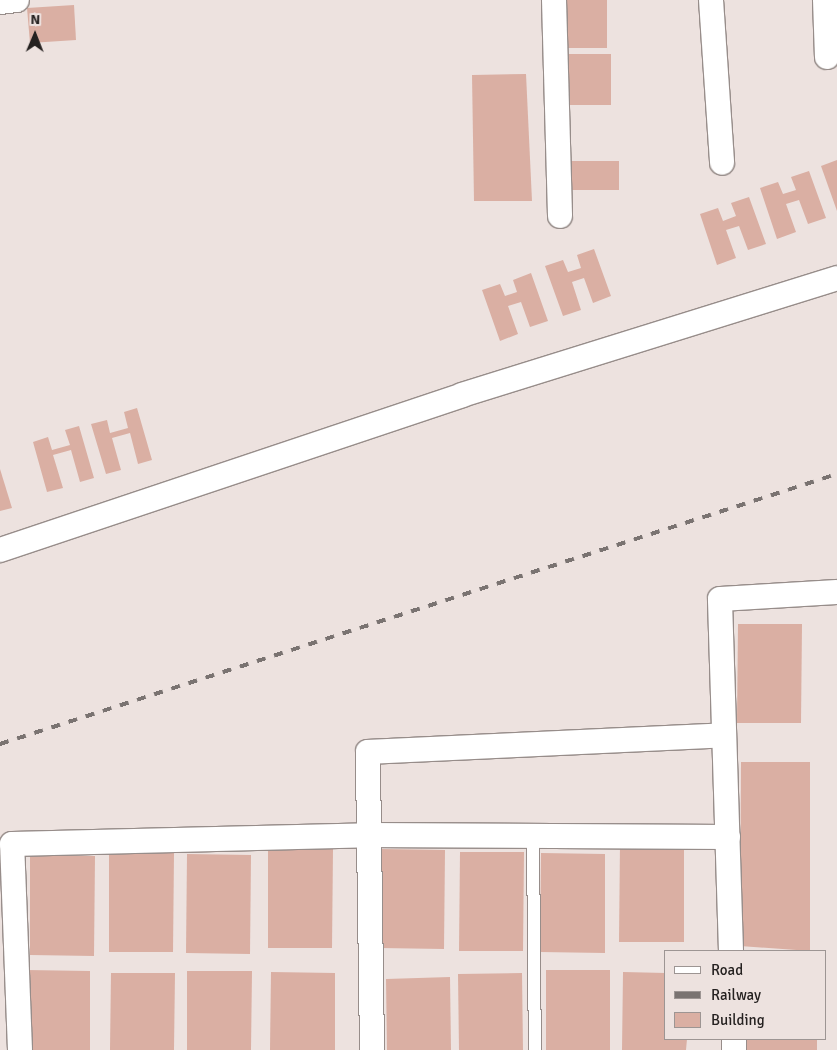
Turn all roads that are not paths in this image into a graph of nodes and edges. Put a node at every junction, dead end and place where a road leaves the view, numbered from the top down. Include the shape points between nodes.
1 (17, 0) edge
2 (554, 0) edge
3 (711, 0) edge
4 (825, 0) edge
5 (0, 2) edge
6 (827, 57) dead end
7 (722, 163) dead end
8 (560, 216) dead end
9 (837, 278) edge
10 (0, 550) edge
11 (837, 592) edge
12 (724, 735) junction
13 (369, 835) junction
14 (533, 836) junction
15 (728, 837) junction
16 (731, 950) edge
17 (20, 1050) edge
18 (372, 1050) edge
19 (535, 1050) edge

1 - 5 street
2 - 8 street
3 - 7 street
4 - 6 street
9 - 10 street via 462,395
11 - 12 street via 720,599
12 - 13 street via 368,752
12 - 15 street
13 - 14 street
13 - 17 street via 12,844
13 - 18 street
14 - 15 street
14 - 19 lane
15 - 16 street

